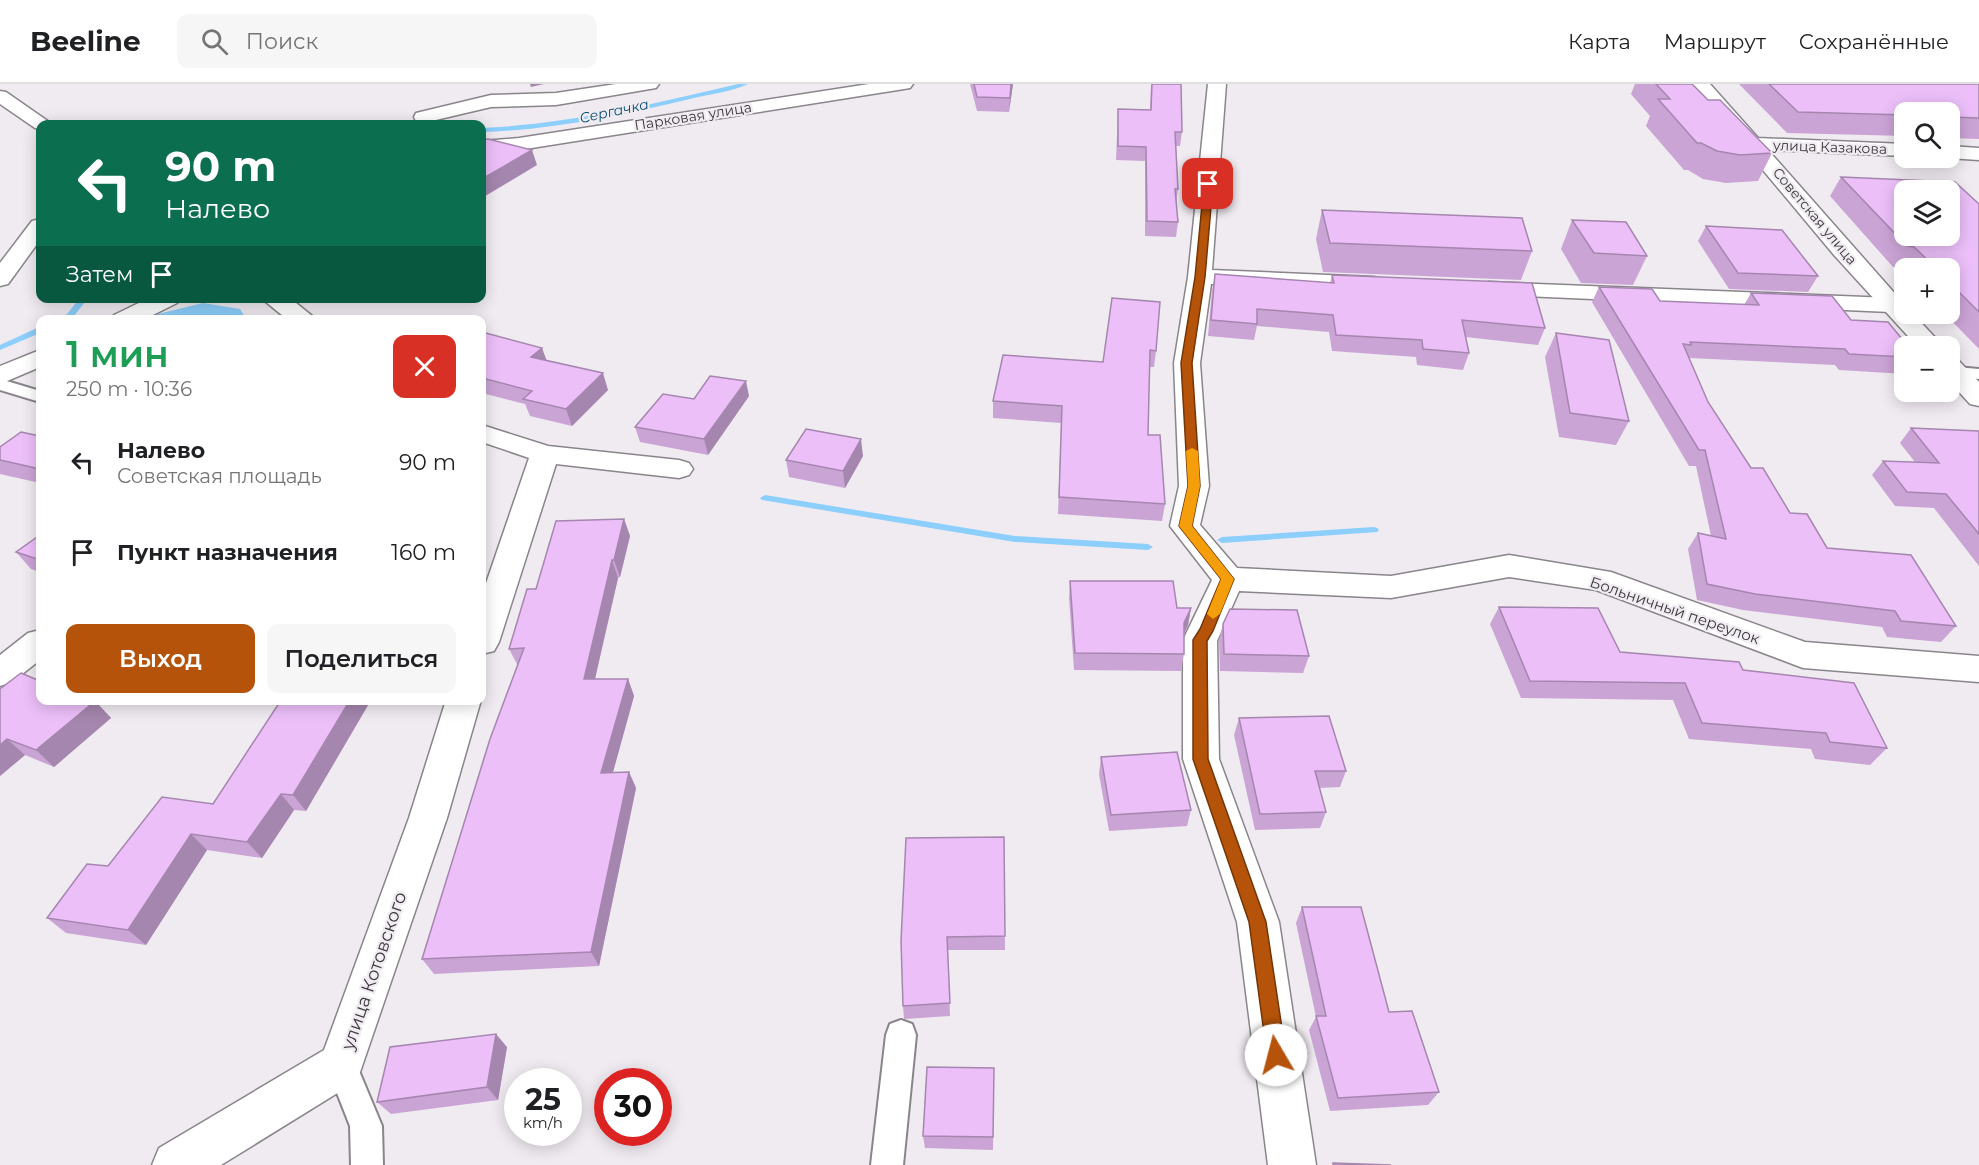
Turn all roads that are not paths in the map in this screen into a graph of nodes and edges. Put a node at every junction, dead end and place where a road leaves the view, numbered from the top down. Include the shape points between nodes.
1 (650, 84) edge
2 (904, 84) edge
3 (1217, 84) edge
4 (1700, 84) edge
5 (0, 96) edge
6 (423, 117) dead end
7 (36, 120) edge
8 (1755, 144) junction
9 (486, 147) edge
10 (1894, 150) edge
11 (1960, 153) edge
12 (1979, 154) edge
13 (36, 231) edge
14 (1200, 277) junction
15 (0, 279) edge
16 (1402, 285) edge
17 (1462, 288) edge
18 (159, 303) edge
19 (280, 303) edge
20 (1890, 305) junction
21 (133, 315) edge
22 (298, 315) edge
23 (1921, 336) edge
24 (36, 360) edge
25 (1962, 370) edge
26 (0, 376) edge
27 (0, 384) edge
28 (36, 396) edge
29 (1979, 398) edge
30 (486, 434) edge
31 (545, 454) junction
32 (679, 469) dead end
33 (1228, 579) junction
34 (486, 630) edge
35 (36, 645) edge
36 (1979, 669) edge
37 (0, 673) edge
38 (462, 705) edge
39 (901, 1035) dead end
40 (341, 1065) junction
41 (180, 1164) edge
42 (367, 1165) edge
43 (887, 1165) edge
44 (1292, 1165) edge

1 - 6 street via 556,99 491,101
2 - 9 street, Парковая улица
3 - 14 street
4 - 8 street, Советская улица
5 - 7 street
8 - 10 street, улица Казакова
8 - 20 street, Советская улица
11 - 12 street
13 - 15 street
14 - 16 street
14 - 33 street via 1186,363 1194,486 1185,526
17 - 20 street
18 - 21 street
19 - 22 street
20 - 23 street, Советская улица
24 - 26 street
25 - 29 street
27 - 28 lane
30 - 31 street
31 - 32 street
31 - 34 street
33 - 36 street, Больничный переулок via 1391,587 1509,567 1600,580 1803,655
33 - 44 street via 1200,640 1201,759 1258,922
35 - 37 street
38 - 40 street, улица Котовского via 428,818
39 - 43 lane
40 - 41 street, улица Котовского
40 - 42 lane via 366,1126

